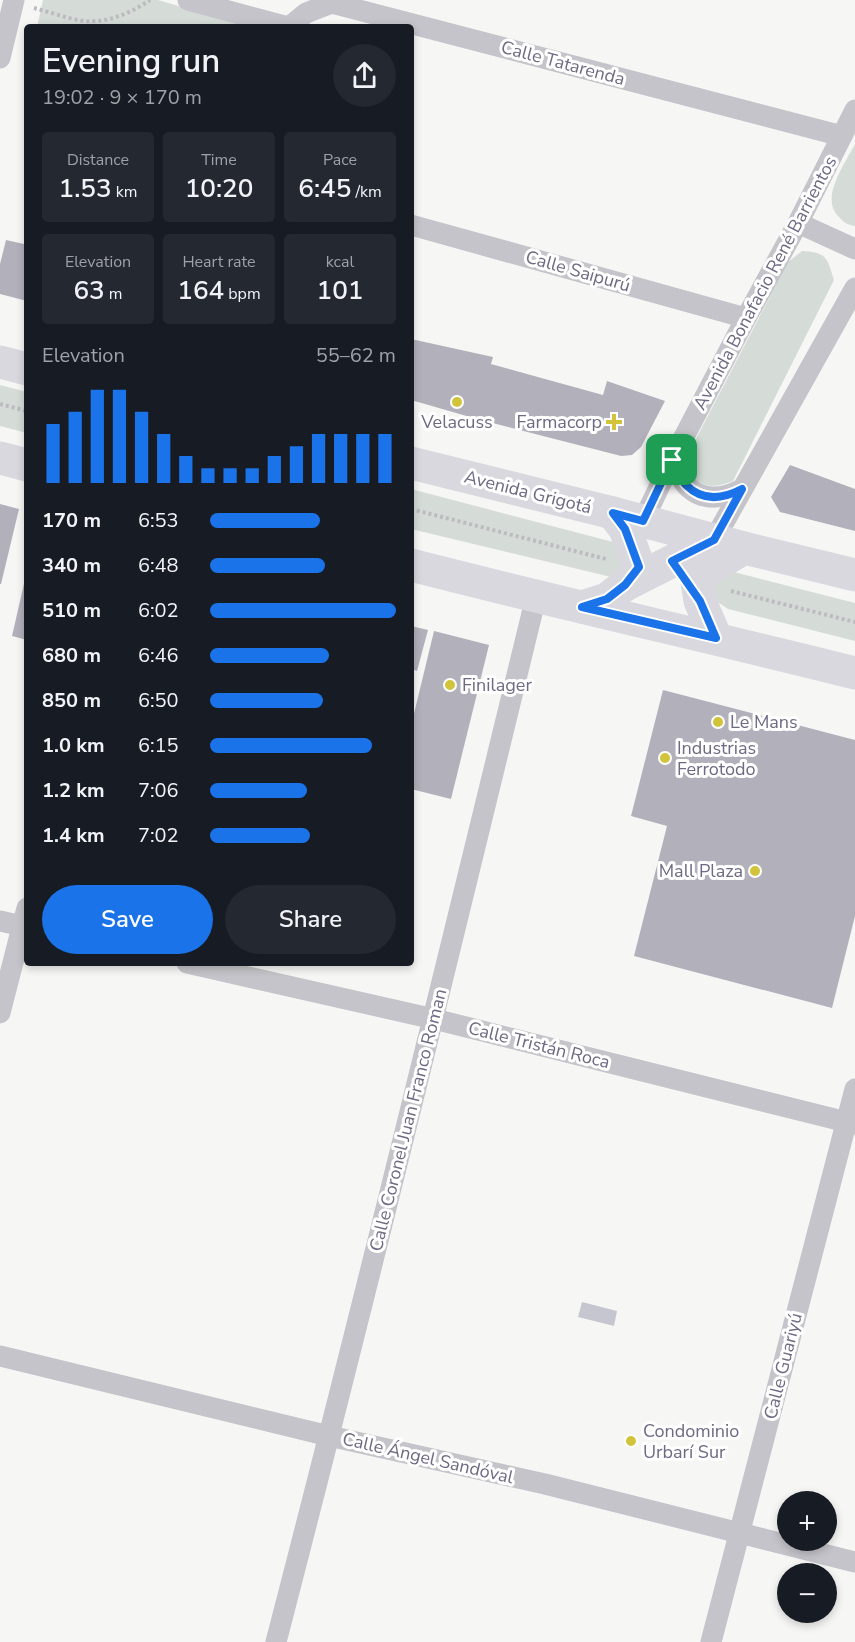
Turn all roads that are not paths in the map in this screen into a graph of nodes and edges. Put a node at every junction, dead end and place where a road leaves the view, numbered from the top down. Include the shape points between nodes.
1 (189, 0) edge
2 (14, 1) edge
3 (278, 24) edge
4 (293, 24) edge
5 (413, 24) edge
6 (414, 24) edge
7 (0, 58) edge
8 (855, 110) edge
9 (842, 136) junction
10 (798, 223) junction
11 (414, 226) edge
12 (855, 249) edge
13 (855, 288) edge
14 (746, 318) junction
15 (0, 362) edge
16 (24, 368) edge
17 (0, 458) edge
18 (672, 460) junction
19 (24, 464) edge
20 (414, 464) edge
21 (742, 489) junction
22 (628, 517) junction
23 (729, 544) junction
24 (672, 561) junction
25 (414, 566) edge
26 (620, 573) junction
27 (855, 575) edge
28 (712, 595) junction
29 (536, 597) junction
30 (582, 607) junction
31 (716, 638) junction
32 (855, 673) edge
33 (24, 920) edge
34 (0, 921) edge
35 (24, 927) edge
36 (200, 966) edge
37 (0, 1013) edge
38 (434, 1019) junction
39 (855, 1089) edge
40 (850, 1123) edge
41 (0, 1356) edge
42 (329, 1436) junction
43 (740, 1534) junction
44 (855, 1562) edge
45 (276, 1642) edge
46 (711, 1642) edge

1 - 3 street
2 - 7 street
4 - 5 street, Calle Tatarenda via 306,13 332,3
6 - 9 street, Calle Tatarenda
8 - 9 street, Avenida Bonafacio René Barrientos
9 - 10 street, Avenida Bonafacio René Barrientos
10 - 12 street
10 - 14 street, Avenida Bonafacio René Barrientos
11 - 14 street, Calle Saipurú
13 - 21 street
14 - 18 street, Avenida Bonafacio René Barrientos
15 - 16 main road
17 - 19 main road
18 - 21 street via 684,484 697,494 713,498
18 - 22 street, Avenida Bonafacio René Barrientos
20 - 22 main road, Avenida Grigotá
21 - 23 street
22 - 23 main road, Avenida Grigotá
22 - 24 main road
22 - 26 main road via 625,529 639,567
23 - 24 main road
23 - 27 main road, Avenida Grigotá
23 - 28 main road via 697,582
24 - 26 main road
24 - 28 main road
25 - 29 main road
26 - 30 main road via 607,599
28 - 31 main road
29 - 30 main road
29 - 38 street, Calle Coronel Juan Franco Roman
30 - 31 main road
31 - 32 main road
33 - 34 street
35 - 37 street
36 - 38 street, Calle Tristán Roca
38 - 40 street, Calle Tristán Roca
38 - 42 street, Calle Coronel Juan Franco Roman
39 - 40 street, Calle Guariyú
40 - 43 street, Calle Guariyú
41 - 42 street, Calle Ángel Sandóval
42 - 43 street, Calle Ángel Sandóval via 545,1484
42 - 45 street, Calle Coronel Juan Franco Roman
43 - 44 street, Calle Ángel Sandóval
43 - 46 street, Calle Guariyú

